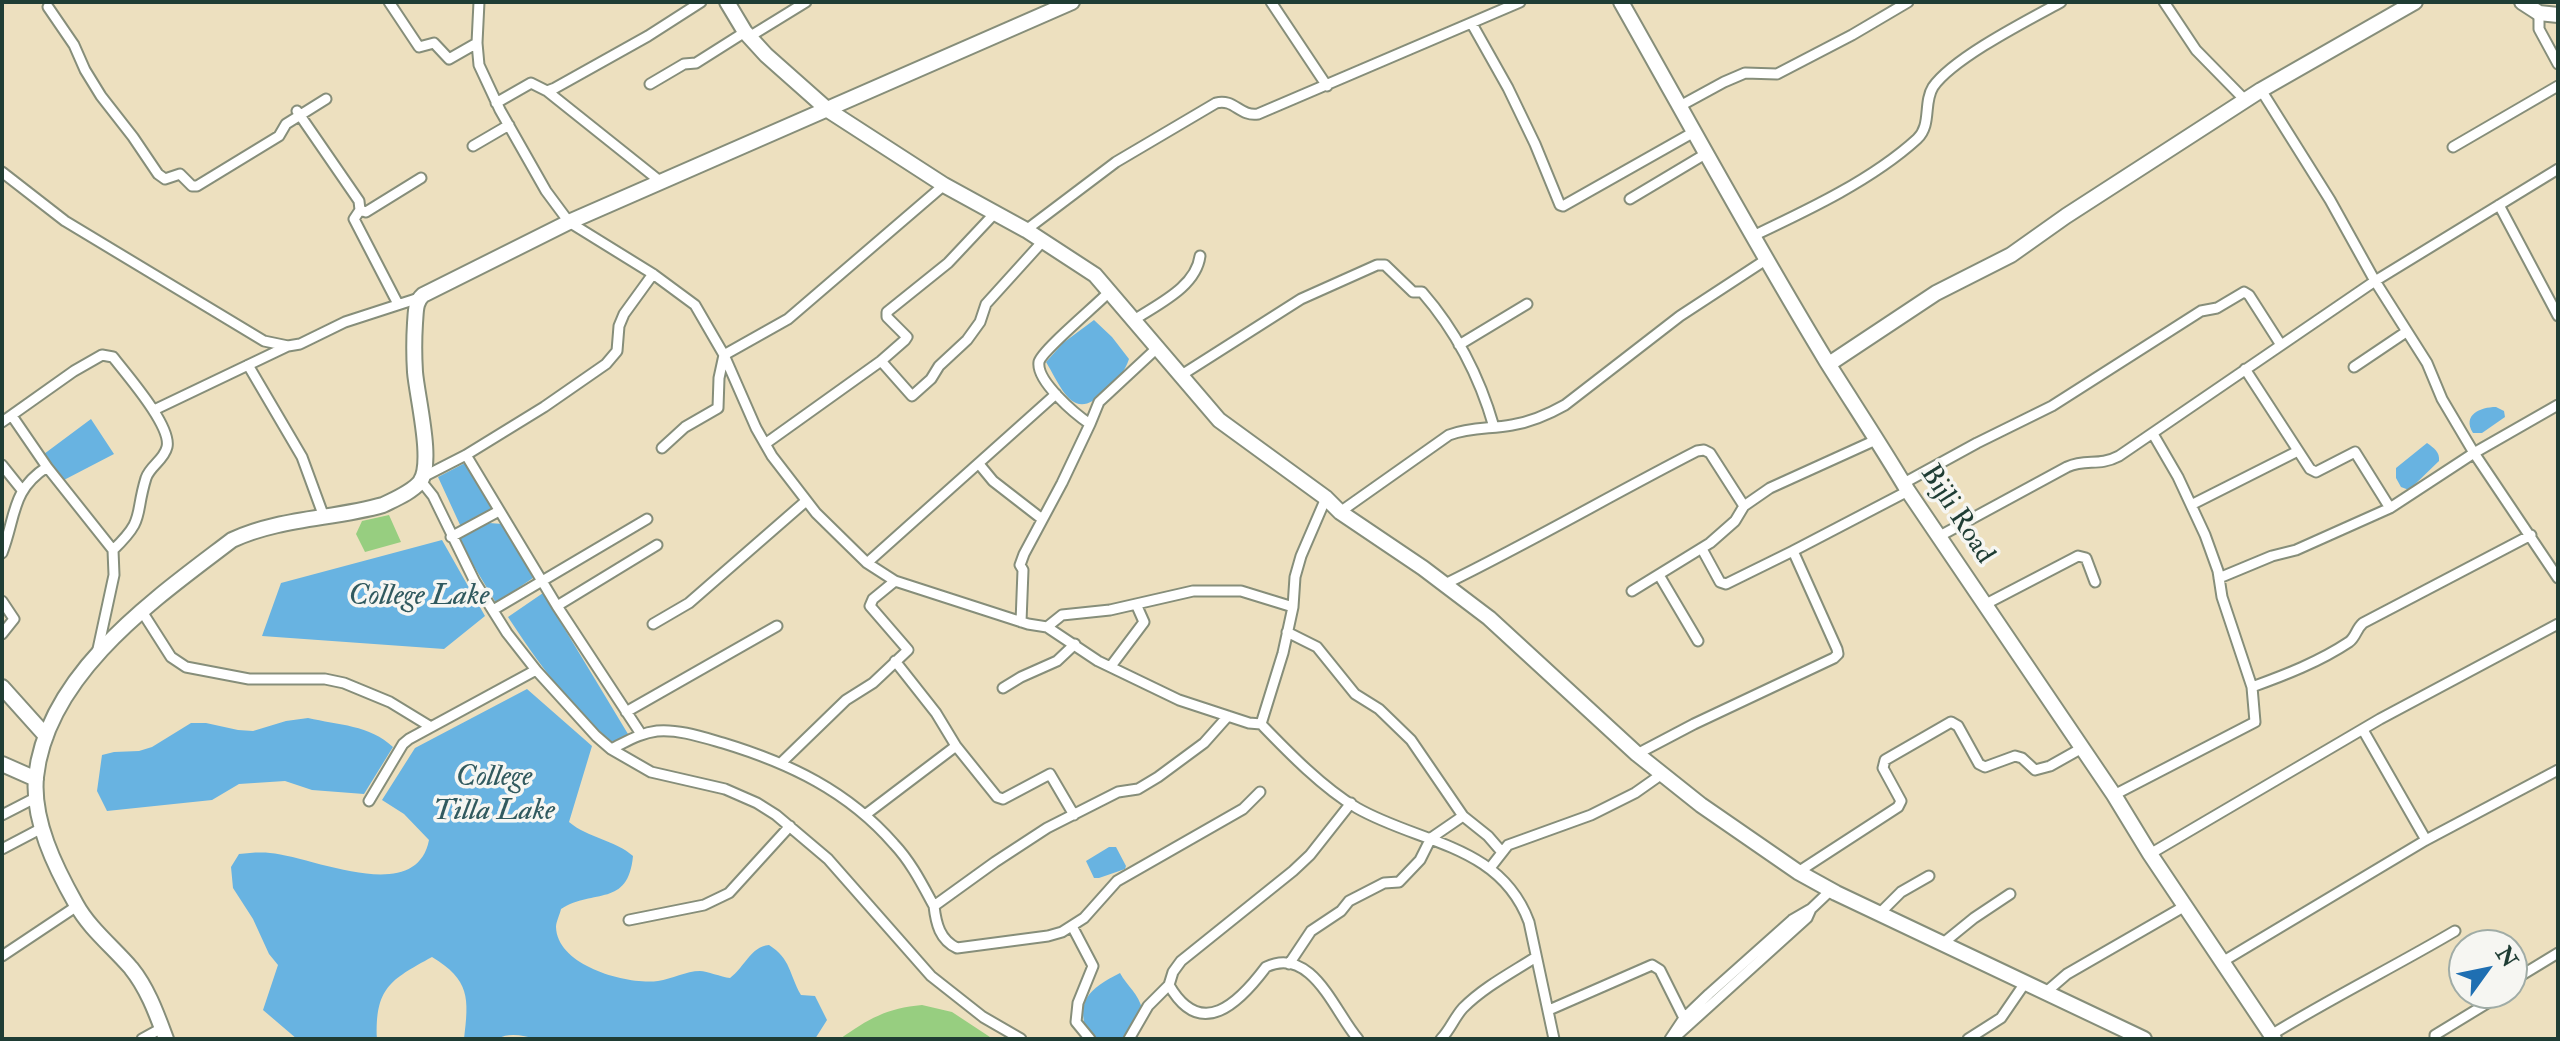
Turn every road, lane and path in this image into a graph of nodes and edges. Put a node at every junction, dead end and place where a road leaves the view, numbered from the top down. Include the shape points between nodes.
1 (389, 2) edge
2 (479, 2) edge
3 (701, 2) edge
4 (727, 2) edge
5 (806, 2) edge
6 (1072, 2) edge
7 (1271, 2) edge
8 (1520, 2) edge
9 (1621, 2) edge
10 (1908, 2) edge
11 (2061, 2) edge
12 (2164, 2) edge
13 (2415, 2) edge
14 (2522, 2) edge
15 (50, 4) edge
16 (2397, 6) edge
17 (2539, 13) junction
18 (2558, 15) edge
19 (1472, 24) junction
20 (747, 34) junction
21 (477, 43) junction
22 (2558, 64) edge
23 (650, 84) dead end
24 (1327, 86) junction
25 (2558, 86) edge
26 (2261, 90) junction
27 (547, 91) junction
28 (326, 99) dead end
29 (2245, 100) junction
30 (496, 103) junction
31 (1680, 106) junction
32 (828, 110) junction
33 (298, 113) junction
34 (509, 125) junction
35 (1694, 132) junction
36 (473, 146) dead end
37 (2453, 147) dead end
38 (1707, 153) junction
39 (2558, 169) edge
40 (2, 172) edge
41 (421, 178) dead end
42 (661, 182) junction
43 (944, 185) junction
44 (1630, 199) dead end
45 (2499, 205) junction
46 (360, 210) junction
47 (995, 213) junction
48 (569, 222) junction
49 (1026, 230) junction
50 (1753, 236) junction
51 (1043, 241) junction
52 (1200, 256) dead end
53 (1767, 259) junction
54 (653, 274) junction
55 (2375, 281) junction
56 (1110, 291) junction
57 (419, 298) junction
58 (398, 304) junction
59 (1527, 304) dead end
60 (2558, 316) edge
61 (1134, 320) junction
62 (2406, 332) junction
63 (1459, 345) junction
64 (2281, 345) junction
65 (288, 346) junction
66 (1156, 349) junction
67 (724, 355) junction
68 (881, 361) junction
69 (1829, 364) junction
70 (248, 365) junction
71 (2354, 367) dead end
72 (2245, 369) junction
73 (1180, 376) junction
74 (1056, 394) junction
75 (2558, 405) edge
76 (154, 410) junction
77 (12, 416) junction
78 (2, 422) edge
79 (1090, 424) junction
80 (1494, 427) junction
81 (2153, 434) junction
82 (1878, 439) junction
83 (765, 444) junction
84 (662, 448) dead end
85 (2298, 451) junction
86 (2474, 453) junction
87 (466, 455) junction
88 (979, 464) junction
89 (2, 465) edge
90 (47, 467) junction
91 (422, 479) junction
92 (1906, 487) junction
93 (22, 490) junction
94 (1326, 498) junction
95 (806, 501) junction
96 (2191, 505) junction
97 (1744, 506) junction
98 (2390, 508) junction
99 (1340, 512) junction
100 (495, 513) junction
101 (324, 517) junction
102 (647, 519) dead end
103 (1042, 519) junction
104 (2531, 535) junction
105 (451, 537) junction
106 (1938, 537) junction
107 (657, 545) dead end
108 (1702, 549) junction
109 (113, 550) junction
110 (1793, 551) junction
111 (2, 553) edge
112 (867, 563) junction
113 (1659, 575) junction
114 (2219, 578) junction
115 (2558, 578) edge
116 (541, 580) junction
117 (895, 581) junction
118 (2095, 582) dead end
119 (1445, 584) junction
120 (1632, 591) dead end
121 (2, 601) edge
122 (1136, 604) junction
123 (1984, 605) junction
124 (557, 606) junction
125 (1293, 607) junction
126 (141, 610) junction
127 (493, 610) junction
128 (1021, 622) junction
129 (653, 624) dead end
130 (2558, 624) edge
131 (777, 626) dead end
132 (1047, 627) junction
133 (1287, 632) junction
134 (2, 634) edge
135 (1698, 641) dead end
136 (1075, 644) junction
137 (96, 657) junction
138 (895, 661) junction
139 (1111, 666) junction
140 (536, 670) junction
141 (2, 687) edge
142 (2252, 687) junction
143 (1003, 688) dead end
144 (626, 712) junction
145 (1228, 716) junction
146 (1261, 724) junction
147 (431, 727) junction
148 (2363, 730) junction
149 (641, 734) junction
150 (46, 736) junction
151 (956, 746) junction
152 (2082, 748) junction
153 (611, 749) junction
154 (1637, 754) junction
155 (781, 763) junction
156 (2, 764) edge
157 (2558, 770) edge
158 (1662, 774) junction
159 (36, 779) junction
160 (1260, 792) dead end
161 (2114, 795) junction
162 (37, 797) junction
163 (369, 801) dead end
164 (1351, 803) junction
165 (2, 815) edge
166 (865, 815) junction
167 (1074, 815) junction
168 (1463, 816) junction
169 (790, 826) junction
170 (42, 828) junction
171 (1431, 838) junction
172 (2426, 840) junction
173 (2, 849) edge
174 (1501, 851) junction
175 (2150, 854) junction
176 (1490, 868) junction
177 (1798, 872) junction
178 (1929, 876) dead end
179 (1831, 890) junction
180 (2010, 894) dead end
181 (77, 906) junction
182 (934, 906) junction
183 (2185, 906) junction
184 (1811, 909) junction
185 (1880, 913) junction
186 (629, 920) dead end
187 (1072, 926) junction
188 (2448, 935) edge
189 (1942, 944) junction
190 (2558, 953) edge
191 (2, 956) edge
192 (1536, 957) junction
193 (2222, 962) junction
194 (1289, 964) junction
195 (2528, 971) edge
196 (2025, 983) junction
197 (1169, 985) junction
198 (2045, 993) junction
199 (2478, 1009) edge
200 (1549, 1010) junction
201 (1684, 1018) junction
202 (164, 1033) edge
203 (2272, 1037) edge
204 (2141, 1038) edge
205 (142, 1039) edge
206 (1021, 1039) edge
207 (1090, 1039) edge
208 (1129, 1039) edge
209 (1358, 1039) edge
210 (1441, 1039) edge
211 (1554, 1039) edge
212 (1672, 1039) edge
213 (1968, 1039) edge
214 (2435, 1039) edge

1 - 21 street via 419,47 434,43 449,59
2 - 21 street
3 - 27 street
4 - 20 main road
5 - 20 street
6 - 32 main road
7 - 24 street
8 - 19 street
9 - 31 main road, Bijli Road
10 - 31 street via 1777,74 1745,73
11 - 50 street via 1991,42 1937,82 1922,133 1914,141 1829,199
12 - 29 street via 2196,50
13 - 16 main road
14 - 17 main road
15 - 33 street via 101,96 165,179 180,174 197,186 279,136
16 - 26 main road
17 - 18 main road
17 - 22 street via 2539,29
19 - 24 street
19 - 35 street via 1508,88 1560,205
20 - 23 street
20 - 32 main road
21 - 30 street via 479,65
24 - 49 street via 1251,115 1224,101 1216,103 1116,162
25 - 37 street
26 - 29 main road
26 - 55 street
27 - 30 street via 531,83
27 - 42 street
28 - 33 street
29 - 69 main road via 2011,255 1936,293
30 - 34 street
31 - 35 main road, Bijli Road
32 - 42 main road
32 - 43 main road
33 - 46 street via 359,201
34 - 36 street
34 - 48 street
35 - 38 main road, Bijli Road
38 - 44 street
38 - 50 main road, Bijli Road
39 - 45 street
40 - 65 street via 65,221 264,341
41 - 46 street via 366,212
42 - 48 main road
43 - 47 main road
43 - 67 street via 788,319
45 - 55 street
45 - 60 street
46 - 58 street via 354,219
47 - 49 main road
47 - 68 street via 948,263 887,312 907,337
48 - 54 street
48 - 57 main road
49 - 51 main road
50 - 53 main road, Bijli Road
51 - 56 main road via 1082,265
51 - 68 street via 986,304 967,340 912,396
52 - 61 street via 1190,280
53 - 69 main road, Bijli Road
53 - 80 street via 1680,316 1565,405 1514,425
54 - 67 street via 695,305
54 - 87 street via 624,314 617,351 606,364
55 - 62 street
55 - 64 street
56 - 61 main road
56 - 74 street via 1040,359
57 - 58 street
57 - 91 main road via 414,337 425,455
58 - 65 street
59 - 63 street
61 - 66 main road
62 - 71 street
62 - 86 street
63 - 73 street via 1422,292 1413,292 1390,268 1377,265 1301,299
63 - 80 street
64 - 72 street
64 - 92 street via 2244,292 2201,311 2052,406 1977,443
65 - 70 street
66 - 73 main road
66 - 79 street via 1099,402
67 - 83 street
67 - 84 street via 718,408
68 - 83 street
69 - 82 main road, Bijli Road
70 - 76 street
70 - 101 street via 302,457
72 - 81 street
72 - 85 street
73 - 94 main road via 1219,420
74 - 79 street
74 - 88 street
75 - 86 street
76 - 77 street via 108,354 74,371
76 - 109 street via 168,445 146,478 136,524
77 - 78 street
77 - 90 street
79 - 103 street
80 - 99 street via 1449,435
81 - 96 street
81 - 106 street via 2107,462 2067,467
82 - 92 main road, Bijli Road
82 - 97 street via 1779,483
83 - 95 street
85 - 96 street
85 - 98 street via 2313,472 2355,452
86 - 98 street
86 - 104 street
87 - 91 street
87 - 100 street
88 - 103 street
88 - 112 street
89 - 93 street
90 - 93 street
90 - 109 street
91 - 101 main road via 383,505
91 - 105 street
92 - 106 main road, Bijli Road
92 - 110 street
93 - 111 street
94 - 99 main road
94 - 125 street via 1298,566
95 - 112 street
95 - 129 street via 689,603
96 - 114 street
97 - 108 street via 1735,521
97 - 119 street via 1710,453 1697,451
98 - 114 street
99 - 119 main road
100 - 105 street
100 - 116 street
101 - 126 main road via 232,540
102 - 116 street
103 - 128 street via 1022,568
104 - 115 street
104 - 142 street via 2363,623 2356,636 2339,647
105 - 127 street
106 - 123 main road, Bijli Road
107 - 124 street
108 - 110 street via 1726,584
108 - 113 street
109 - 137 street via 114,575
110 - 154 street via 1838,654
112 - 117 street
113 - 120 street
113 - 135 street
114 - 142 street
116 - 124 street
116 - 127 street
117 - 128 street
117 - 138 street via 870,606 908,650
118 - 123 street via 2086,558 2078,556
119 - 154 main road
121 - 134 street via 14,619
122 - 125 street via 1193,591 1241,591
122 - 132 street via 1062,615
122 - 139 street via 1144,622
123 - 152 main road, Bijli Road
124 - 144 street
125 - 133 street
126 - 137 main road
126 - 147 street via 171,657 186,667 249,679 344,683
127 - 140 street
128 - 132 street
130 - 148 street
131 - 144 street
132 - 136 street
133 - 146 street
133 - 168 street via 1321,651 1355,694 1411,740
136 - 139 street
136 - 143 street via 1057,661
137 - 150 main road
138 - 151 street
138 - 155 street
139 - 145 street via 1179,700
140 - 147 street
140 - 153 street
141 - 150 main road
142 - 161 street via 2255,722
144 - 149 street
145 - 146 street
145 - 167 street via 1204,743 1158,777
146 - 164 street
147 - 163 street via 403,744
148 - 172 street
148 - 175 street
149 - 153 street
149 - 155 street via 692,735
150 - 159 main road
151 - 166 street
151 - 167 street via 997,797 1003,799 1050,774
152 - 161 main road, Bijli Road
152 - 177 street via 2035,770 2015,756 1982,767 1951,722 1885,760 1883,768 1901,801 1898,807
153 - 169 street via 651,772 725,789
154 - 158 main road
155 - 166 street via 827,785
156 - 159 main road
157 - 172 street
158 - 174 street via 1613,805
158 - 177 main road
159 - 162 main road
160 - 187 street via 1243,809 1117,881
161 - 175 main road, Bijli Road
162 - 165 street
162 - 170 main road
164 - 171 street
164 - 197 street via 1293,871 1181,961
166 - 182 street via 902,854
167 - 182 street via 1031,838
168 - 171 street
168 - 174 street
169 - 186 street via 729,893 704,905
169 - 206 street via 848,880 931,976
170 - 173 street
170 - 181 main road
171 - 176 street
171 - 194 street via 1420,860 1399,882 1387,882 1349,901 1311,931
172 - 193 street
174 - 176 street
175 - 183 main road, Bijli Road
176 - 192 street via 1523,906
177 - 179 main road
178 - 185 street via 1901,892
179 - 184 street
179 - 185 main road
180 - 189 street
181 - 191 street
181 - 202 main road via 133,971
182 - 187 street via 942,937 957,948 1048,936
183 - 193 main road, Bijli Road
183 - 198 street via 2067,974
184 - 201 street via 1792,920
184 - 212 street
185 - 189 main road
187 - 207 street via 1093,966 1076,1022
188 - 203 street
189 - 196 main road
190 - 195 street
192 - 200 street
192 - 210 street via 1470,1001
193 - 203 main road, Bijli Road
194 - 197 street via 1266,967 1235,1005 1213,1017 1183,1006
194 - 209 street via 1318,981
196 - 198 main road
196 - 213 street via 2001,1018
197 - 208 street via 1148,1006
198 - 204 main road
199 - 214 street
200 - 201 street via 1652,965 1660,970
200 - 211 street
201 - 212 street
202 - 205 street

